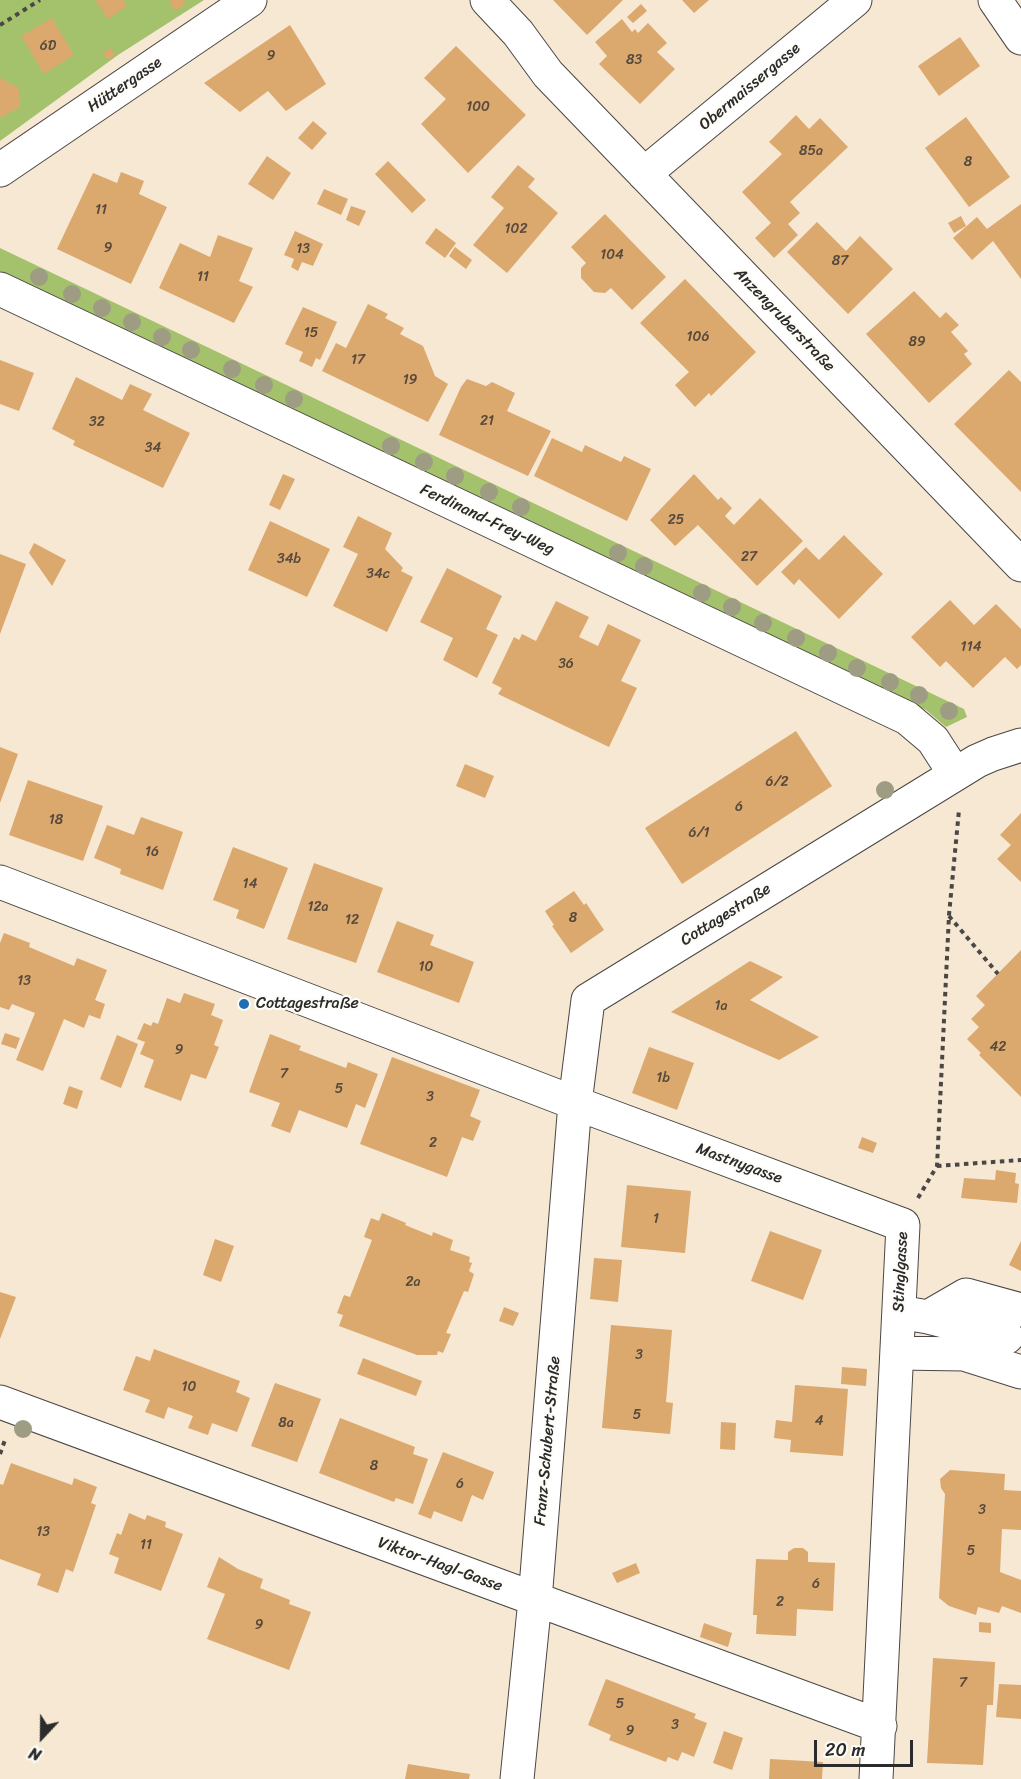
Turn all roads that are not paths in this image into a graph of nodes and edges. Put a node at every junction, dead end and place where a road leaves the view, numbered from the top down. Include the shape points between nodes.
1 (250, 0) edge
2 (466, 0) edge
3 (487, 0) edge
4 (855, 0) edge
5 (995, 0) edge
6 (1021, 38) edge
7 (548, 74) junction
8 (0, 170) edge
9 (644, 174) junction
10 (0, 289) edge
11 (1021, 565) edge
12 (1021, 745) edge
13 (955, 774) junction
14 (0, 882) edge
15 (575, 1103) junction
16 (903, 1225) joint
17 (913, 1315) junction
18 (1014, 1324) edge
19 (897, 1353) junction
20 (1021, 1372) edge
21 (0, 1402) edge
22 (535, 1600) junction
23 (880, 1726) junction
24 (517, 1779) edge
25 (876, 1779) edge

1 - 8 street, Hüttergasse
2 - 7 street, Anzengruberstraße via 506,41
3 - 7 street, Anzengruberstraße
4 - 9 street, Obermaissergasse
5 - 6 street
7 - 9 street, Anzengruberstraße
9 - 11 street, Anzengruberstraße
10 - 13 street, Ferdinand-Frey-Weg via 907,718 933,740
12 - 13 street, Cottagestraße via 993,754
13 - 15 street, Cottagestraße via 588,1000
14 - 15 street
15 - 16 street, Mastnygasse
15 - 22 street, Franz-Schubert-Straße
16 - 17 street, Stinglgasse
17 - 18 street via 966,1295
17 - 19 street, Stinglgasse
19 - 20 street via 964,1354
19 - 23 street, Stinglgasse
21 - 22 street, Viktor-Hagl-Gasse
22 - 23 street, Viktor-Hagl-Gasse
22 - 24 street, Franz-Schubert-Straße
23 - 25 street, Stinglgasse

